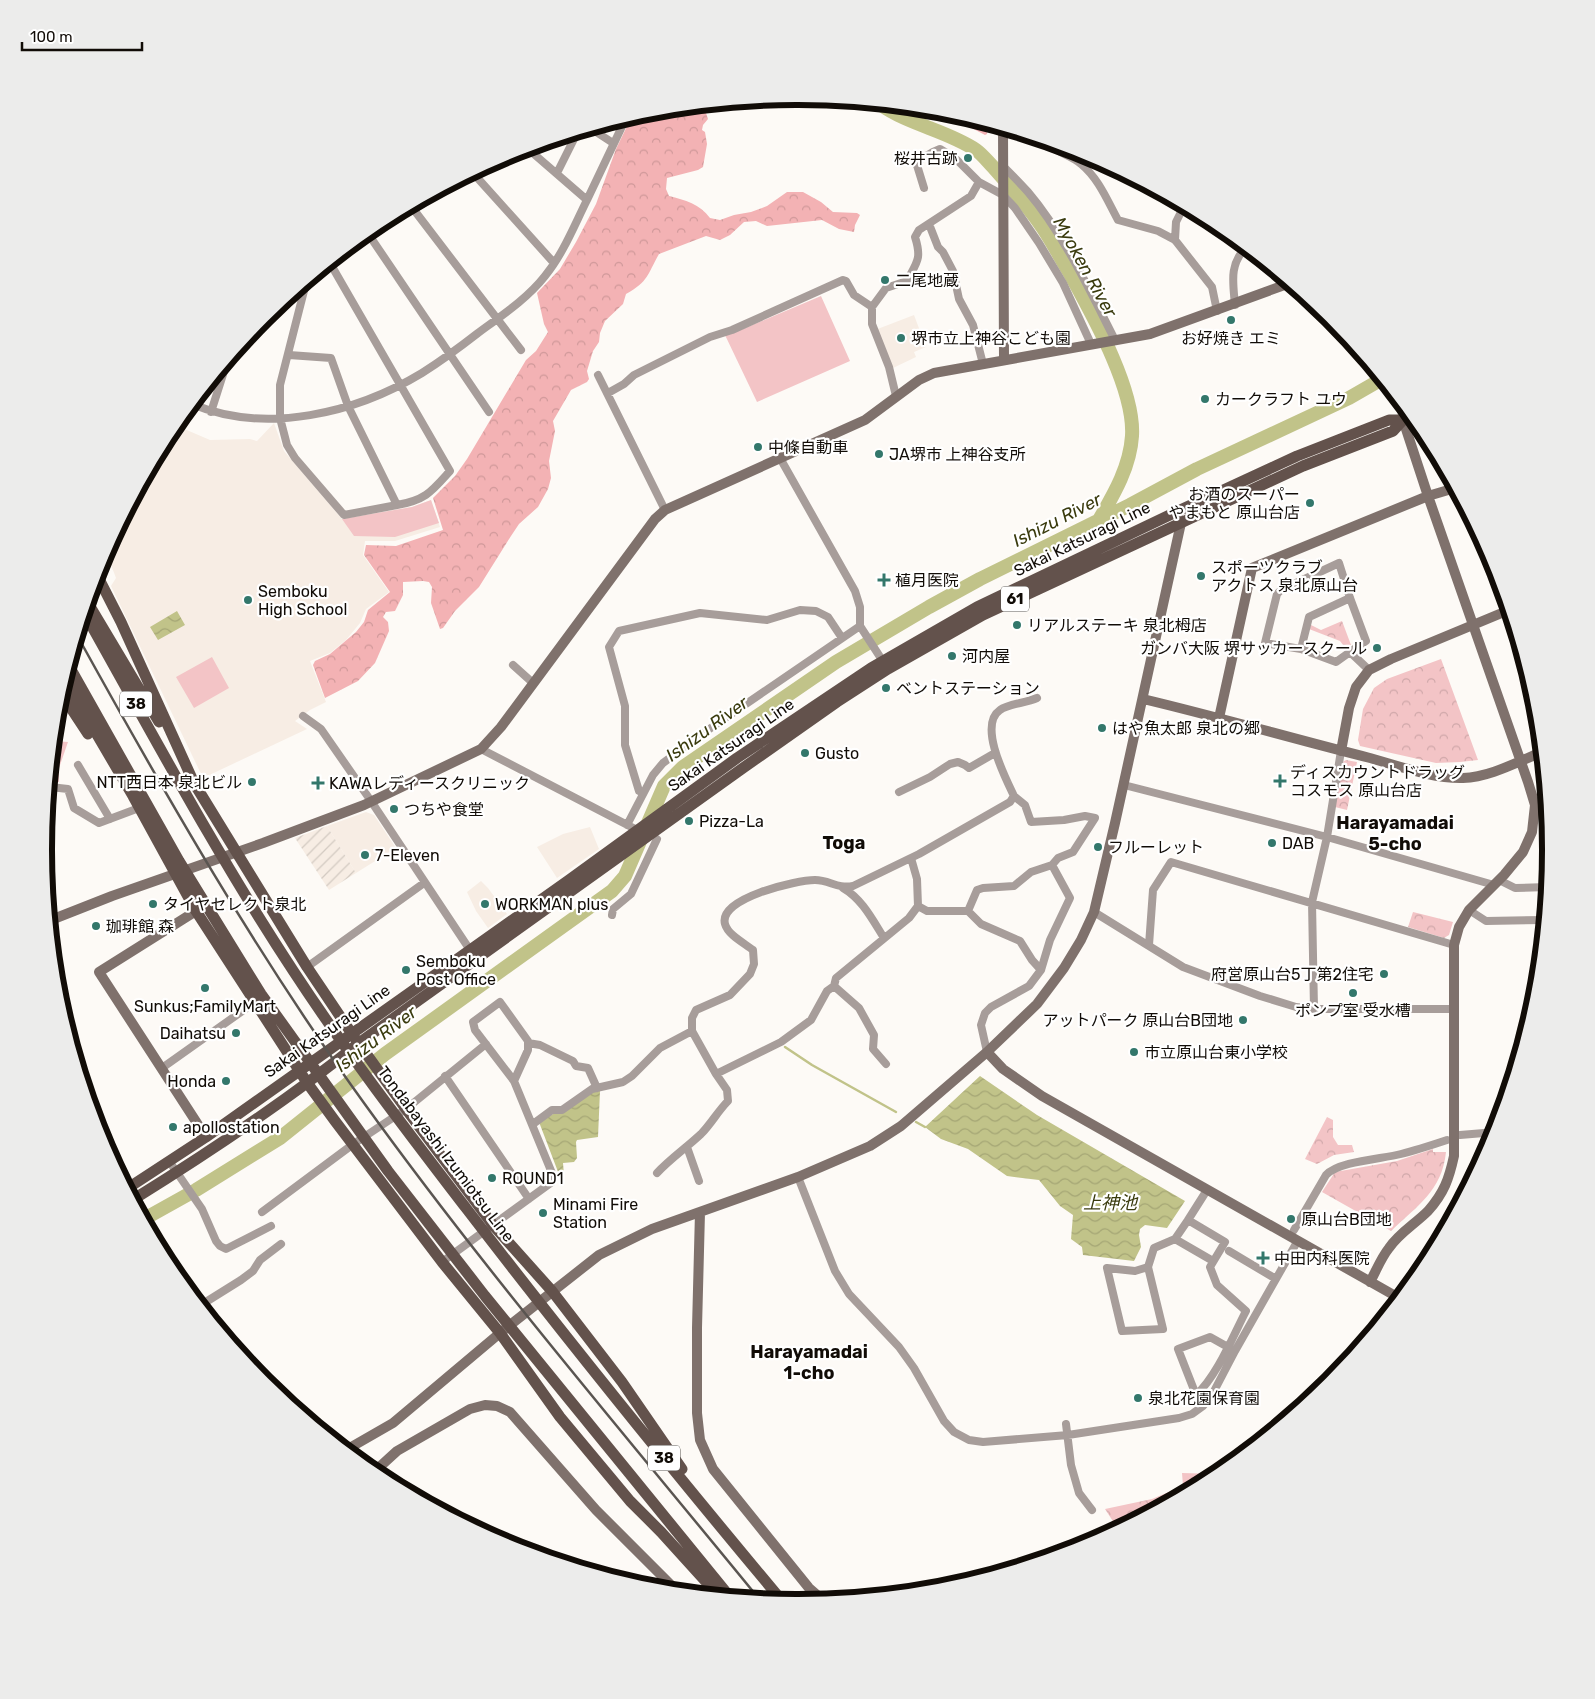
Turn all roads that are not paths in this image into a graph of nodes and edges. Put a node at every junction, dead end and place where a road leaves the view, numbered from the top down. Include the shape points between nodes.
1 (622, 126) edge
2 (597, 132) edge
3 (1003, 134) edge
4 (573, 139) edge
5 (613, 143) junction
6 (1060, 152) edge
7 (533, 153) edge
8 (1004, 168) junction
9 (557, 173) junction
10 (477, 177) edge
11 (979, 182) junction
12 (924, 188) dead end
13 (1003, 194) junction
14 (587, 200) junction
15 (415, 211) edge
16 (1181, 211) edge
17 (929, 224) junction
18 (372, 239) edge
19 (1175, 240) junction
20 (1242, 252) edge
21 (554, 263) junction
22 (333, 267) edge
23 (1284, 285) edge
24 (304, 291) edge
25 (1235, 305) junction
26 (872, 307) junction
27 (1218, 311) junction
28 (498, 318) junction
29 (1113, 340) junction
30 (1092, 344) junction
31 (522, 350) dead end
32 (450, 354) junction
33 (289, 355) junction
34 (1004, 360) junction
35 (983, 364) junction
36 (598, 375) dead end
37 (223, 376) edge
38 (400, 384) junction
39 (608, 393) junction
40 (896, 396) junction
41 (348, 406) junction
42 (198, 407) edge
43 (211, 412) junction
44 (489, 412) dead end
45 (280, 418) junction
46 (1405, 419) edge
47 (1406, 420) edge
48 (1410, 426) edge
49 (780, 458) junction
50 (1450, 490) edge
51 (1428, 496) junction
52 (397, 505) junction
53 (665, 510) junction
54 (1176, 512) junction
55 (1181, 523) junction
56 (102, 584) edge
57 (1350, 598) junction
58 (92, 610) edge
59 (1504, 612) edge
60 (89, 621) edge
61 (1473, 624) junction
62 (862, 628) junction
63 (842, 638) junction
64 (1301, 649) junction
65 (1350, 652) junction
66 (883, 661) junction
67 (514, 665) dead end
68 (1369, 670) junction
69 (74, 675) edge
70 (533, 683) junction
71 (70, 689) edge
72 (1037, 698) dead end
73 (1143, 700) junction
74 (67, 702) edge
75 (303, 716) dead end
76 (1219, 718) junction
77 (480, 749) junction
78 (1341, 751) junction
79 (996, 753) junction
80 (1536, 754) edge
81 (1520, 760) junction
82 (78, 770) dead end
83 (194, 783) junction
84 (1124, 785) junction
85 (55, 788) edge
86 (900, 792) dead end
87 (643, 793) junction
88 (132, 796) junction
89 (1014, 796) junction
90 (371, 801) junction
91 (139, 808) junction
92 (110, 819) junction
93 (631, 830) junction
94 (654, 835) junction
95 (1327, 837) junction
96 (236, 853) junction
97 (911, 858) junction
98 (1052, 865) junction
99 (175, 873) junction
100 (424, 883) junction
101 (1497, 883) junction
102 (1541, 887) edge
103 (843, 888) junction
104 (1312, 902) junction
105 (918, 906) junction
106 (1469, 910) junction
107 (196, 911) junction
108 (968, 911) junction
109 (1094, 912) junction
110 (612, 915) dead end
111 (56, 918) edge
112 (1539, 920) edge
113 (884, 938) junction
114 (1148, 945) junction
115 (1454, 945) junction
116 (470, 950) junction
117 (307, 967) junction
118 (1041, 970) junction
119 (834, 986) junction
120 (255, 1002) junction
121 (1314, 1009) junction
122 (1454, 1009) junction
123 (692, 1031) junction
124 (359, 1042) junction
125 (528, 1043) junction
126 (486, 1044) junction
127 (986, 1052) junction
128 (886, 1064) dead end
129 (162, 1068) junction
130 (300, 1070) junction
131 (716, 1074) junction
132 (445, 1076) junction
133 (514, 1081) junction
134 (310, 1087) junction
135 (597, 1088) junction
136 (406, 1108) junction
137 (533, 1124) junction
138 (1487, 1133) edge
139 (1460, 1135) dead end
140 (206, 1137) junction
141 (1447, 1140) dead end
142 (352, 1145) junction
143 (687, 1147) junction
144 (169, 1161) junction
145 (657, 1173) dead end
146 (180, 1176) junction
147 (798, 1176) junction
148 (699, 1181) dead end
149 (132, 1185) edge
150 (1207, 1190) junction
151 (138, 1197) edge
152 (529, 1199) junction
153 (262, 1212) dead end
154 (700, 1212) junction
155 (1188, 1220) junction
156 (494, 1225) junction
157 (270, 1226) dead end
158 (1294, 1230) dead end
159 (1175, 1239) junction
160 (1297, 1242) junction
161 (281, 1244) dead end
162 (1229, 1251) dead end
163 (1213, 1261) junction
164 (442, 1262) junction
165 (1148, 1266) junction
166 (1276, 1279) junction
167 (1370, 1282) junction
168 (552, 1291) junction
169 (1395, 1295) edge
170 (205, 1302) edge
171 (500, 1333) junction
172 (1227, 1347) junction
173 (1235, 1351) junction
174 (1066, 1424) dead end
175 (1068, 1435) junction
176 (352, 1447) edge
177 (380, 1466) edge
178 (1092, 1510) dead end
179 (729, 1537) junction
180 (669, 1583) edge
181 (713, 1589) edge
182 (725, 1591) edge
183 (776, 1594) edge
184 (816, 1594) edge

1 - 5 street
2 - 5 street
3 - 8 street
4 - 9 street
5 - 14 street
6 - 19 street via 1081,163 1096,179 1118,220 1158,231
7 - 9 street
8 - 13 street
8 - 29 street via 1028,192 1051,224 1081,274
9 - 14 street
10 - 21 street
11 - 12 street via 955,158 940,149 916,162
11 - 13 street
11 - 17 street via 971,196
13 - 30 street via 1063,283
13 - 34 street
14 - 21 street
15 - 28 street
16 - 19 street via 1176,222
17 - 26 street via 915,237 920,251 906,281 886,288
17 - 35 street via 973,325
18 - 32 street
19 - 27 street via 1212,287
20 - 25 street via 1234,264
21 - 28 street via 544,277
22 - 38 street
23 - 25 street
24 - 33 street
25 - 27 street
26 - 39 street via 854,295 843,280 710,337 634,375
26 - 40 street via 872,324 889,367
27 - 29 street via 1150,334
28 - 31 street
28 - 32 street
29 - 30 street
30 - 34 street
32 - 38 street
32 - 44 street
33 - 41 street via 331,358
33 - 45 street via 280,385
34 - 35 street
35 - 40 street via 934,373
36 - 39 street
37 - 43 street
38 - 41 street
38 - 52 street via 450,471 433,490 416,502
39 - 53 street
40 - 49 street via 865,420
41 - 45 street via 302,417
41 - 52 street
42 - 43 street
43 - 45 street via 239,417
45 - 52 street via 287,445 344,515
46 - 54 main road, Sakai Katsuragi Line / 61 via 1389,420 1297,456
47 - 55 main road, Sakai Katsuragi Line / 61 via 1392,430 1303,466
48 - 51 street
49 - 53 street
49 - 62 street via 856,591
50 - 51 street
51 - 61 street
51 - 76 street via 1252,568
53 - 70 street
54 - 55 street
54 - 66 main road, Sakai Katsuragi Line / 61 via 977,607
55 - 66 main road, Sakai Katsuragi Line / 61
55 - 73 street
56 - 83 main road
57 - 64 street via 1308,617
57 - 64 street via 1339,564 1277,594 1265,643
57 - 65 street via 1366,641
58 - 83 main road
59 - 61 street
60 - 179 main road, Tondabayashi Izumiotsu Line / 38 via 213,843 335,1032 548,1312
61 - 68 street
61 - 81 street
62 - 63 street
62 - 66 street
63 - 87 street via 663,763
63 - 87 street via 828,617 816,611 800,610 767,620 700,613 619,631 609,646 625,706 625,745 639,791
64 - 65 street via 1336,662
65 - 68 street
66 - 93 main road, Sakai Katsuragi Line / 61 via 753,747 662,814
66 - 94 main road, Sakai Katsuragi Line / 61 via 837,702
67 - 70 street
68 - 78 street via 1356,687
69 - 182 main road, 38 via 179,860 262,994 388,1171 518,1337
70 - 77 street via 501,727
71 - 88 main road
72 - 79 street via 1005,706 994,716 992,736
73 - 76 street
73 - 84 street
74 - 88 main road
75 - 90 street via 321,729
76 - 78 street
77 - 90 street
77 - 93 street
78 - 81 street via 1441,776 1463,778 1485,774
78 - 95 street
79 - 86 street via 969,768 958,762 950,764
79 - 89 street
80 - 81 street
81 - 101 street via 1535,805 1532,832 1523,852
82 - 92 street
83 - 96 main road
84 - 95 street
84 - 109 street
85 - 92 street via 68,789 74,808 99,823
87 - 93 street
88 - 91 main road
89 - 97 street via 1010,802
89 - 98 street via 1025,805 1031,822 1085,816 1095,818 1073,852 1058,858
90 - 96 street
90 - 100 street
91 - 92 street
91 - 99 main road
93 - 94 street
93 - 116 main road, Sakai Katsuragi Line / 61
94 - 110 street via 631,894 612,909
94 - 124 main road, Sakai Katsuragi Line / 61
95 - 101 street
95 - 104 street
96 - 99 street
96 - 117 main road
97 - 103 street
97 - 105 street via 917,879
98 - 108 street via 1031,872 1014,886 977,890
98 - 118 street via 1070,898 1050,940
99 - 107 main road
99 - 111 street
100 - 116 street
100 - 117 street
101 - 102 street via 1514,888
101 - 106 street
103 - 113 street via 862,904
103 - 123 street via 817,880 800,882 759,893 732,906 724,921 726,929 753,950 754,964 750,974 730,995 696,1010
104 - 114 street via 1170,862 1153,890
104 - 115 street
104 - 121 street
105 - 108 street via 927,911
105 - 113 street via 909,918
106 - 112 street via 1486,921
106 - 115 street
107 - 120 main road
107 - 129 street via 99,972
108 - 118 street via 981,924 1020,941
109 - 114 street
109 - 127 street via 1056,981 1037,1004
113 - 119 street via 836,978
114 - 121 street via 1183,967 1260,996
115 - 122 street
116 - 124 main road, Sakai Katsuragi Line / 61
117 - 124 main road
118 - 127 street via 1029,986 991,1007 985,1014 981,1025
119 - 128 street via 859,1008 874,1035 873,1049
119 - 131 street via 827,991 812,1020 782,1042
120 - 129 street
120 - 130 main road
121 - 122 street
122 - 167 street via 1454,1156 1449,1178 1427,1212 1389,1247
123 - 131 street
123 - 135 street via 660,1048 623,1082
124 - 130 main road, Sakai Katsuragi Line / 61
124 - 134 main road, Sakai Katsuragi Line / 61
124 - 136 main road
125 - 126 street via 500,1002 473,1022
125 - 133 street
125 - 135 street via 540,1045 573,1061 576,1066 588,1068
126 - 132 street
126 - 133 street
127 - 147 street via 893,1131 870,1146
127 - 150 street via 1003,1069 1042,1096
129 - 140 street
130 - 134 main road
130 - 140 main road, Sakai Katsuragi Line / 61
131 - 143 street via 727,1090 728,1101
132 - 136 street
132 - 152 street
133 - 137 street
134 - 142 main road
134 - 146 main road, Sakai Katsuragi Line / 61
135 - 137 street via 562,1110 552,1110
136 - 142 street
136 - 156 main road
137 - 152 street via 554,1178
138 - 139 street
140 - 144 main road, Sakai Katsuragi Line / 61
141 - 158 street via 1331,1170
142 - 153 street
142 - 164 main road
143 - 145 street
143 - 148 street
144 - 146 street
144 - 149 main road, Sakai Katsuragi Line / 61
146 - 151 main road, Sakai Katsuragi Line / 61
146 - 157 street via 202,1208 220,1246 226,1249
147 - 154 street
147 - 175 street via 835,1271 849,1294 899,1347 954,1432 969,1440 983,1442
150 - 155 street
150 - 160 street
152 - 156 street
154 - 168 street via 652,1229 599,1255
154 - 184 street via 696,1328 696,1413 700,1440 713,1469
155 - 159 street
155 - 163 street via 1225,1242
156 - 164 street
156 - 168 main road
159 - 163 street
159 - 165 street via 1154,1248
160 - 166 street
160 - 167 street
161 - 170 street via 242,1280
162 - 166 street
163 - 172 street via 1210,1267 1217,1285 1246,1311
164 - 171 main road
165 - 165 street via 1135,1271 1108,1268 1122,1331 1163,1329
166 - 173 street
167 - 169 street
168 - 171 street
168 - 179 main road via 622,1382
171 - 176 street via 393,1423
171 - 181 main road via 560,1417 617,1486
172 - 172 street via 1210,1337 1178,1349 1196,1395 1205,1387
172 - 173 street
173 - 175 street via 1212,1395 1192,1414
174 - 175 street
175 - 178 street via 1071,1465 1079,1493
177 - 180 street via 397,1451 470,1409 497,1406 510,1412 596,1510
179 - 183 main road, Tondabayashi Izumiotsu Line / 38

